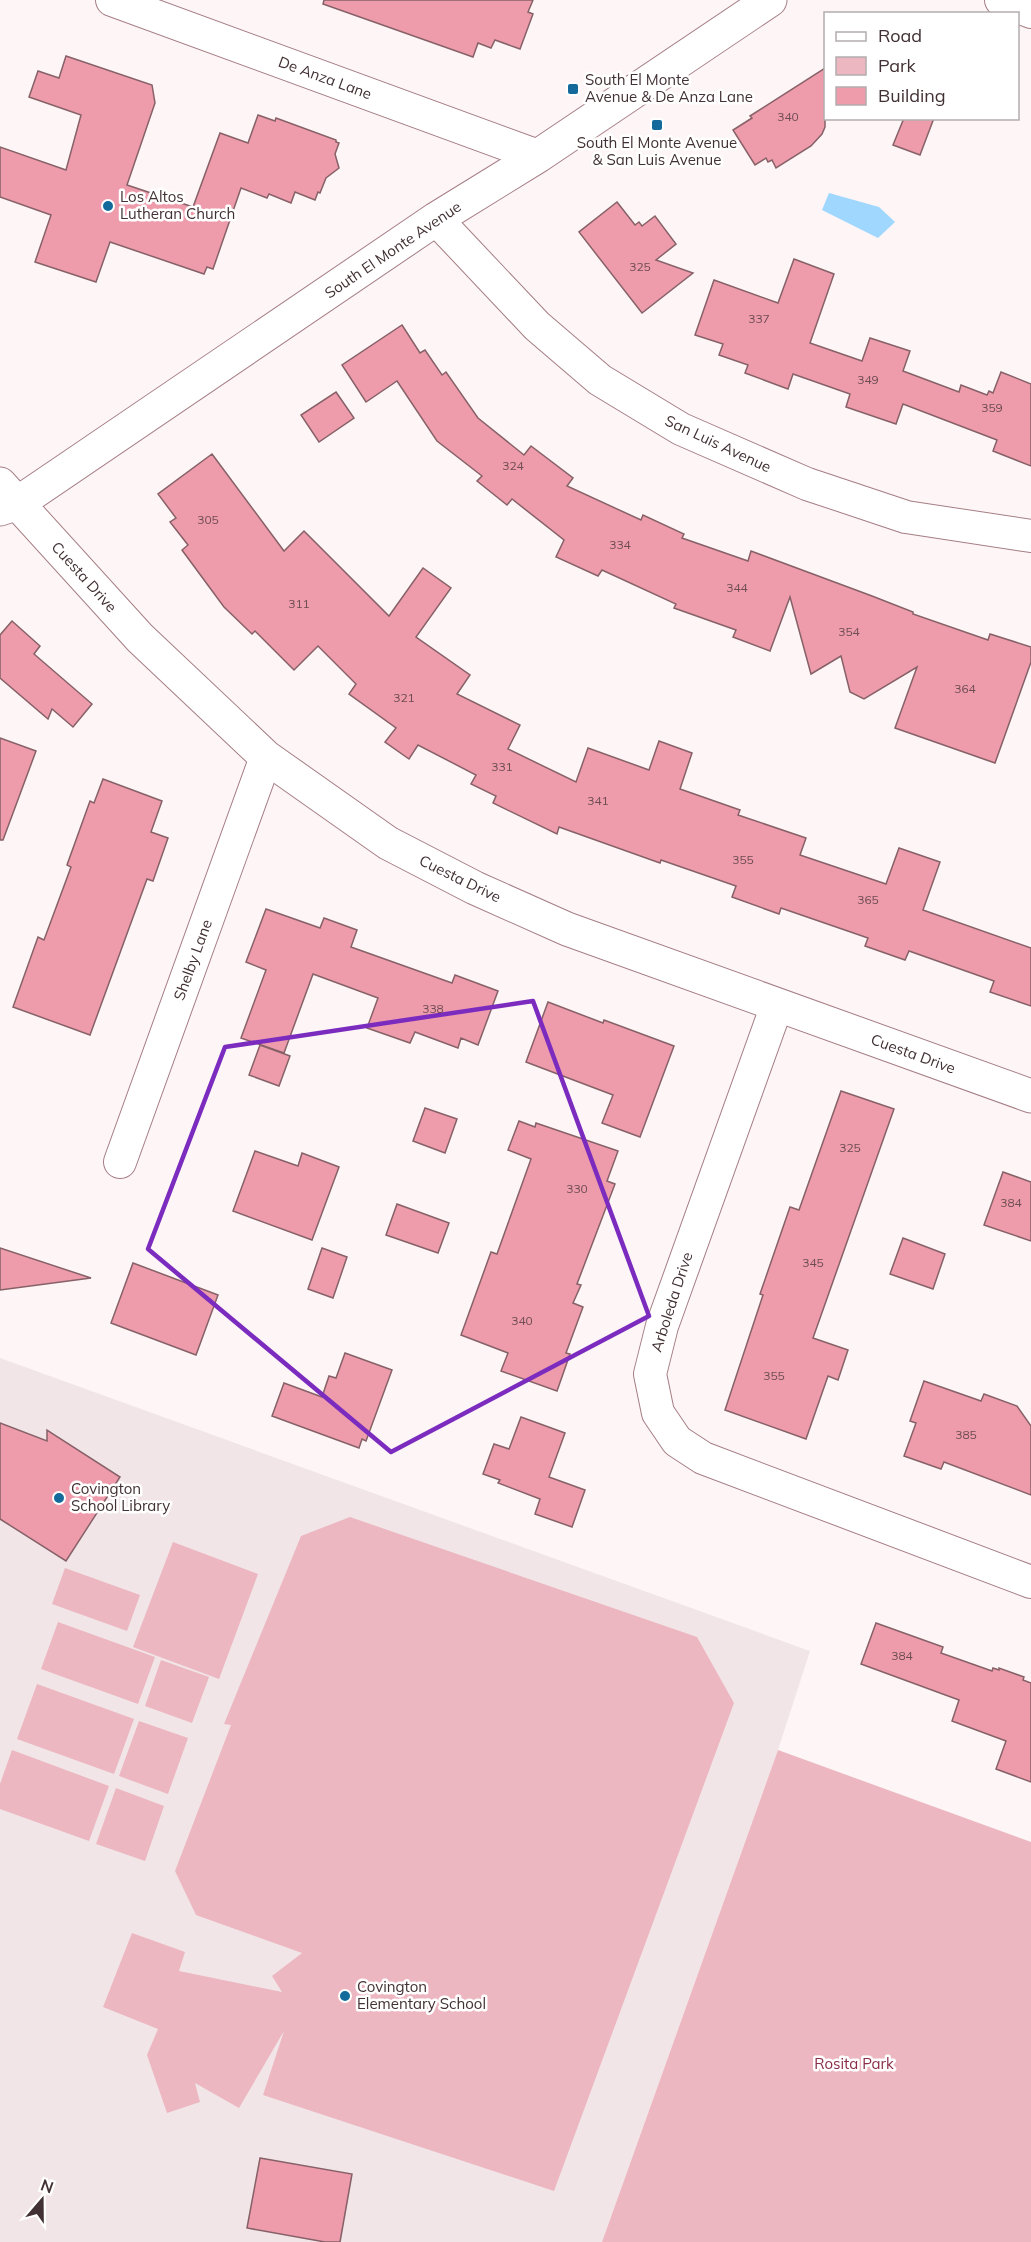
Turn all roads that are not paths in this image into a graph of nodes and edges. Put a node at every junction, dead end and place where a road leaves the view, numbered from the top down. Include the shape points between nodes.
1 (112, 0) edge
2 (770, 0) edge
3 (1001, 0) edge
4 (1031, 12) edge
5 (538, 156) junction
6 (436, 219) junction
7 (6, 499) edge
8 (0, 535) edge
9 (1031, 536) edge
10 (266, 757) junction
11 (777, 1005) junction
12 (1031, 1096) edge
13 (120, 1162) dead end
14 (1031, 1582) edge

1 - 5 street, De Anza Lane
2 - 5 street, South El Monte Avenue
3 - 4 street
5 - 6 street, South El Monte Avenue
6 - 7 street, South El Monte Avenue
6 - 9 street, San Luis Avenue via 537,326 600,380 681,429 807,484 906,518
7 - 8 street, South El Monte Avenue
7 - 10 street, Cuesta Drive via 140,638
10 - 11 street, Cuesta Drive via 388,843 475,888 567,929
10 - 13 street, Shelby Lane
11 - 12 street, Cuesta Drive
11 - 14 street, Arboleda Drive via 662,1326 650,1374 658,1413 677,1441 703,1458

